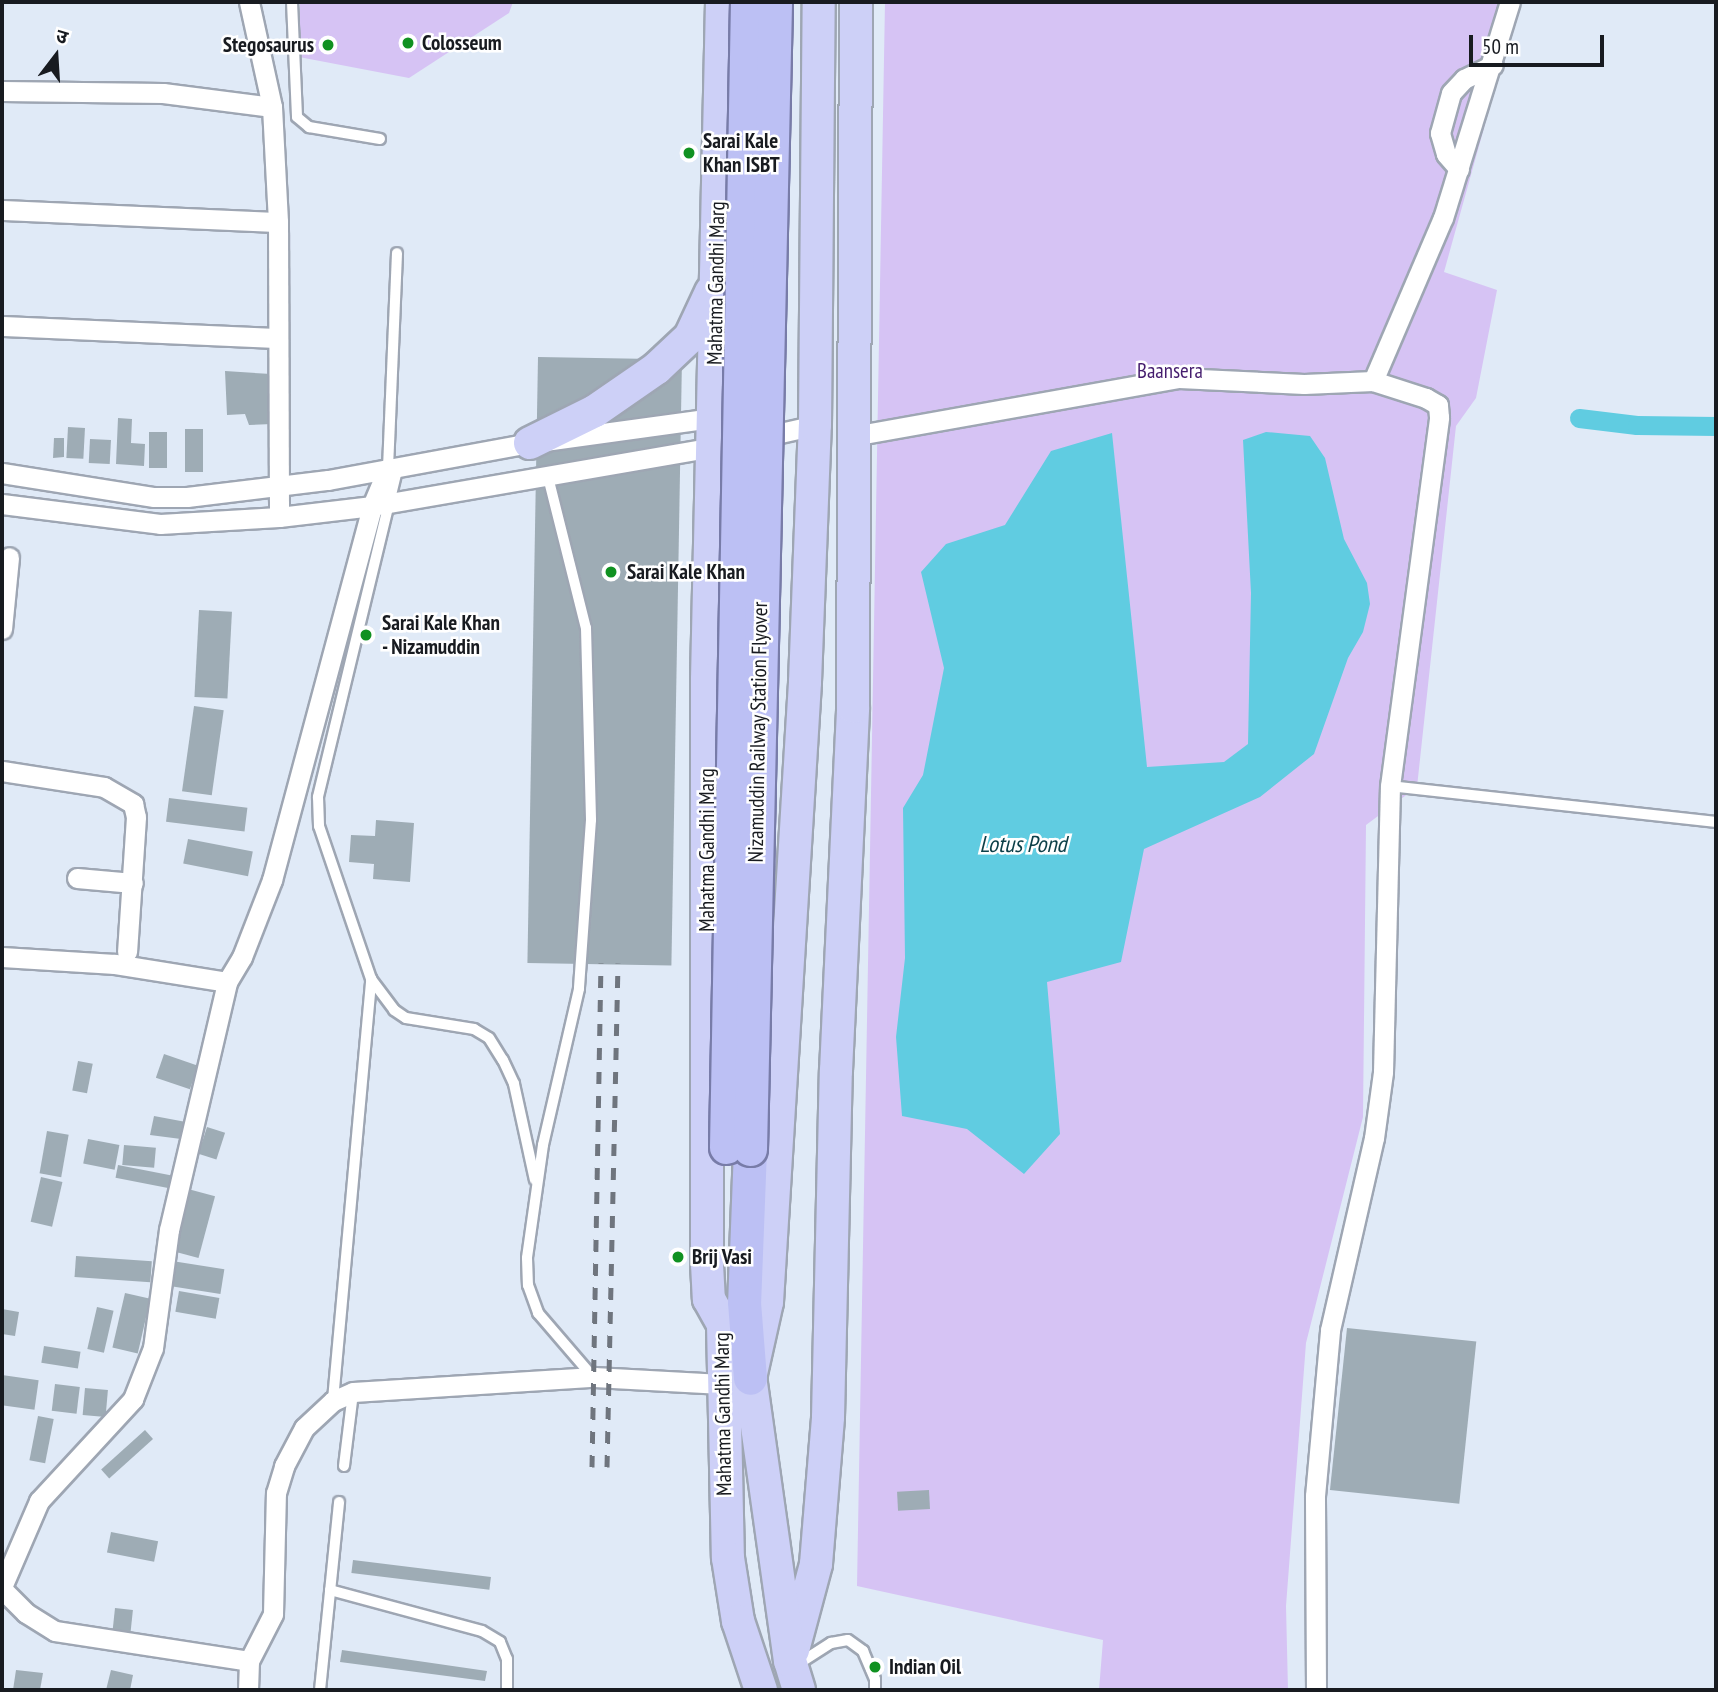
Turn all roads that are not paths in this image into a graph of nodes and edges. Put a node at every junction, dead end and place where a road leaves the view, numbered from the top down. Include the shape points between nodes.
1 (249, 2) edge
2 (292, 2) edge
3 (722, 2) edge
4 (747, 2) edge
5 (775, 2) edge
6 (819, 2) edge
7 (856, 2) edge
8 (1510, 2) edge
9 (1493, 65) junction
10 (2, 91) edge
11 (272, 107) junction
12 (380, 139) dead end
13 (1460, 169) junction
14 (719, 182) junction
15 (819, 184) junction
16 (2, 210) edge
17 (278, 222) junction
18 (397, 253) dead end
19 (716, 276) junction
20 (2, 326) edge
21 (278, 338) junction
22 (1373, 381) junction
23 (713, 416) junction
24 (815, 425) junction
25 (853, 436) junction
26 (530, 443) junction
27 (713, 448) junction
28 (393, 467) junction
29 (547, 472) junction
30 (2, 473) edge
31 (282, 485) junction
32 (2, 504) edge
33 (381, 505) junction
34 (279, 517) junction
35 (9, 556) dead end
36 (2, 629) edge
37 (707, 680) junction
38 (805, 682) junction
39 (2, 771) edge
40 (1390, 786) junction
41 (1716, 822) edge
42 (77, 878) dead end
43 (133, 883) junction
44 (127, 952) dead end
45 (2, 957) edge
46 (371, 979) junction
47 (228, 982) junction
48 (738, 1148) junction
49 (537, 1187) junction
50 (723, 1324) junction
51 (594, 1377) junction
52 (736, 1381) junction
53 (354, 1392) junction
54 (333, 1401) junction
55 (344, 1466) dead end
56 (339, 1502) dead end
57 (2, 1588) edge
58 (330, 1590) junction
59 (249, 1661) junction
60 (794, 1673) edge
61 (248, 1690) edge
62 (320, 1690) edge
63 (508, 1690) edge
64 (761, 1690) edge
65 (875, 1690) edge
66 (1315, 1690) edge

1 - 11 street
2 - 12 lane via 297,117 309,127
3 - 14 main road, Mahatma Gandhi Marg
4 - 48 highway, Nizamuddin Railway Station Flyover, bridge
5 - 48 highway, Nizamuddin Railway Station Flyover, bridge
6 - 15 main road, Mahatma Gandhi Marg
7 - 25 main road
8 - 9 street
9 - 13 street
9 - 13 street via 1464,79 1451,93 1440,132 1446,154
10 - 11 street via 163,93
11 - 17 street
13 - 22 street
14 - 15 main road
14 - 19 main road, Mahatma Gandhi Marg
15 - 24 main road, Mahatma Gandhi Marg
16 - 17 street
17 - 21 street
18 - 28 lane
19 - 23 main road, Mahatma Gandhi Marg
19 - 26 main road via 705,313 690,337 657,368 595,411
20 - 21 street
21 - 31 street
22 - 25 street via 1304,384 1179,378
22 - 40 street via 1426,398 1438,405 1439,417
23 - 24 street
23 - 26 street
23 - 27 main road, Mahatma Gandhi Marg
24 - 27 street
24 - 38 main road, Mahatma Gandhi Marg
25 - 60 main road via 853,707 836,1071 828,1417 816,1564
26 - 28 street
27 - 29 street
27 - 37 main road, Mahatma Gandhi Marg
28 - 31 street
28 - 33 street
29 - 33 street
29 - 49 lane via 586,628 591,820 579,989
30 - 31 street via 154,497
31 - 34 street
32 - 34 street via 160,524
33 - 34 street
33 - 46 lane via 317,815
33 - 47 street via 272,880
35 - 36 street
37 - 38 main road
37 - 50 main road, Mahatma Gandhi Marg via 707,1264 709,1298
38 - 52 main road, Mahatma Gandhi Marg via 767,1302
39 - 43 street via 104,787 133,804
40 - 41 lane
40 - 66 street via 1383,1072 1374,1138 1330,1331 1315,1496
42 - 43 street
43 - 44 street
45 - 47 street via 115,964
46 - 49 lane via 394,1010 406,1018 456,1024 489,1038 514,1084
46 - 54 lane
47 - 57 street via 169,1230 153,1348 133,1399 38,1501
48 - 50 highway, Nizamuddin Railway Station Flyover
48 - 52 highway, Nizamuddin Railway Station Flyover via 744,1302
49 - 51 lane via 528,1285 538,1313
50 - 52 main road, Mahatma Gandhi Marg
51 - 52 street
51 - 53 street
52 - 60 main road, Mahatma Gandhi Marg
52 - 64 main road, Mahatma Gandhi Marg via 728,1558 738,1621
53 - 54 street
53 - 55 lane
54 - 59 street via 304,1429 284,1466 276,1493 273,1614
56 - 58 lane
57 - 59 street via 26,1613 55,1631
58 - 62 lane
58 - 63 lane via 482,1631 500,1642 507,1659
59 - 61 street
60 - 65 lane via 831,1643 848,1640 863,1651

